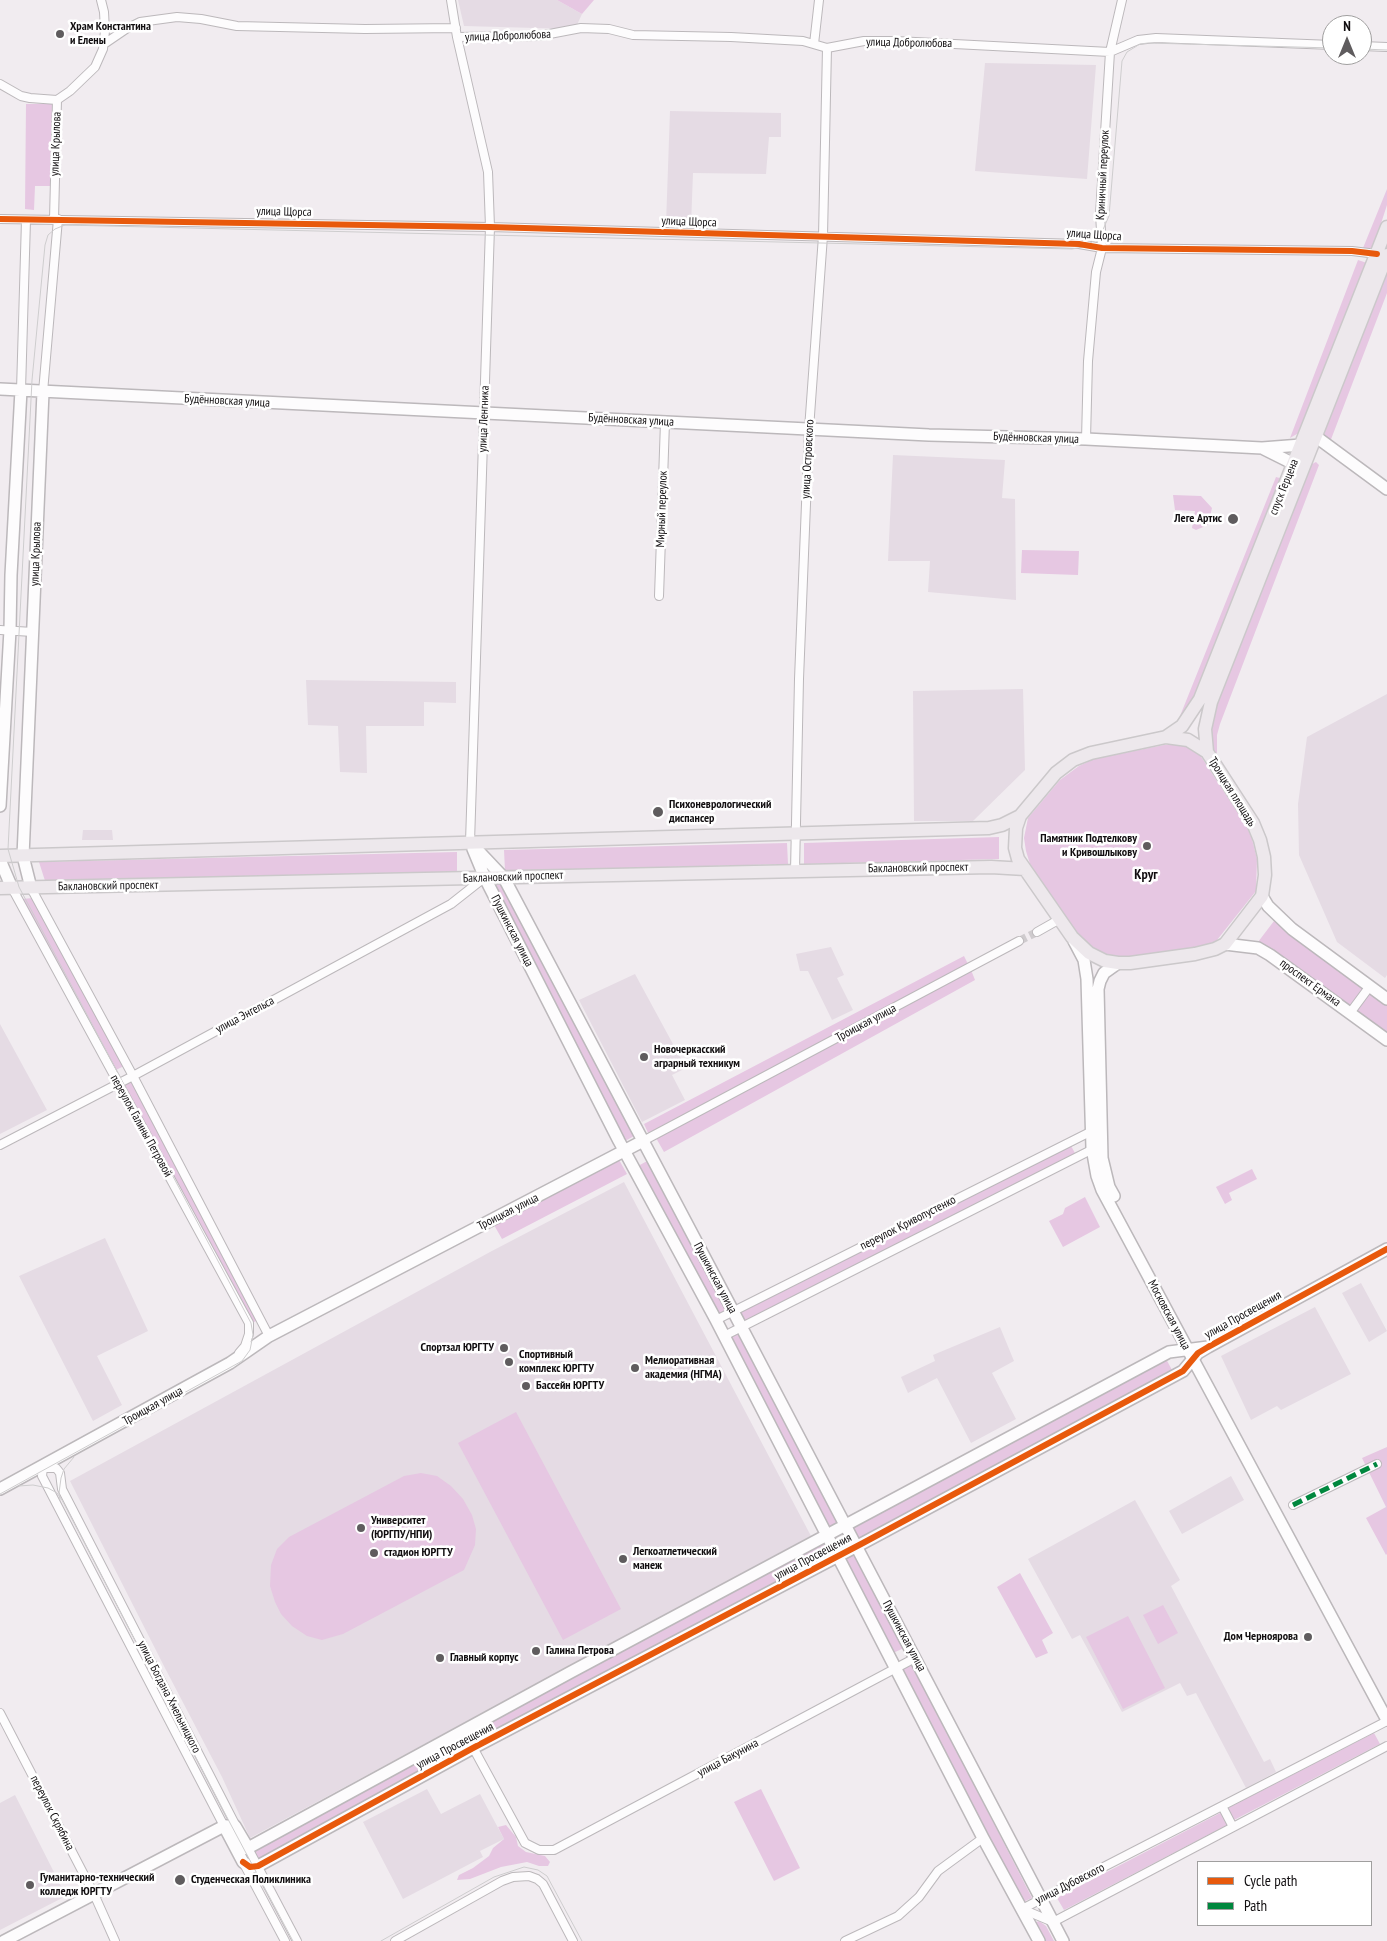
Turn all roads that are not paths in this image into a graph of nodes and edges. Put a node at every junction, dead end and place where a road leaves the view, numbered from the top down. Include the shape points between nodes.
1 (101, 0) edge
2 (451, 0) edge
3 (819, 0) edge
4 (1122, 0) edge
5 (456, 28) junction
6 (457, 38) junction
7 (104, 44) junction
8 (814, 44) junction
9 (1322, 45) edge
10 (1372, 46) edge
11 (1387, 47) edge
12 (827, 48) junction
13 (1110, 52) junction
14 (0, 84) edge
15 (57, 100) junction
16 (0, 219) edge
17 (56, 219) junction
18 (26, 220) junction
19 (490, 227) junction
20 (1387, 227) edge
21 (823, 236) junction
22 (1102, 248) junction
23 (1384, 256) edge
24 (0, 389) edge
25 (21, 390) junction
26 (43, 392) junction
27 (484, 413) junction
28 (665, 422) junction
29 (809, 429) junction
30 (1316, 436) junction
31 (1086, 439) junction
32 (1301, 445) junction
33 (1262, 448) junction
34 (1294, 464) junction
35 (1387, 489) edge
36 (659, 596) dead end
37 (5, 630) edge
38 (33, 632) junction
39 (1166, 737) junction
40 (1207, 752) junction
41 (0, 806) edge
42 (1020, 816) junction
43 (794, 833) junction
44 (470, 842) junction
45 (0, 856) edge
46 (23, 856) junction
47 (0, 860) edge
48 (1025, 869) junction
49 (795, 871) junction
50 (485, 878) junction
51 (504, 878) junction
52 (6, 888) edge
53 (30, 888) junction
54 (1262, 896) junction
55 (1060, 919) junction
56 (1036, 932) tunnel mouth
57 (1072, 937) junction
58 (1019, 941) tunnel mouth
59 (1225, 944) junction
60 (1118, 963) junction
61 (1370, 986) junction
62 (1387, 999) edge
63 (1350, 1013) junction
64 (1387, 1040) edge
65 (133, 1076) junction
66 (118, 1083) junction
67 (1096, 1130) junction
68 (643, 1141) junction
69 (0, 1145) edge
70 (1096, 1148) junction
71 (625, 1151) junction
72 (1387, 1249) edge
73 (733, 1311) junction
74 (716, 1320) junction
75 (742, 1327) junction
76 (269, 1336) junction
77 (724, 1336) junction
78 (1197, 1352) junction
79 (230, 1363) junction
80 (1377, 1464) dead end
81 (41, 1471) junction
82 (0, 1489) edge
83 (1294, 1505) dead end
84 (845, 1526) junction
85 (828, 1536) junction
86 (856, 1547) junction
87 (838, 1556) junction
88 (915, 1658) junction
89 (896, 1668) junction
90 (1387, 1708) edge
91 (0, 1712) edge
92 (1387, 1720) edge
93 (464, 1731) junction
94 (1387, 1746) edge
95 (473, 1748) junction
96 (1222, 1806) junction
97 (232, 1826) junction
98 (1233, 1827) junction
99 (983, 1838) junction
100 (243, 1855) junction
101 (258, 1866) junction
102 (94, 1894) junction
103 (1041, 1900) junction
104 (1022, 1909) junction
105 (1053, 1922) junction
106 (4, 1941) edge
107 (115, 1941) edge
108 (285, 1941) edge
109 (297, 1941) edge
110 (395, 1941) edge
111 (573, 1941) edge
112 (845, 1941) edge
113 (1039, 1941) edge
114 (1063, 1941) edge

1 - 7 street
2 - 5 street, улица Ленгника
3 - 8 street
4 - 13 street, Криничный переулок
5 - 6 street, улица Ленгника
5 - 7 street, улица Добролюбова via 237,26 202,18 177,17 140,22
6 - 8 street, улица Добролюбова via 539,36 581,28 609,29 633,35 731,37
6 - 19 street, улица Ленгника via 488,172
7 - 15 street via 89,74
8 - 12 street, улица Добролюбова
9 - 13 street, улица Добролюбова via 1156,38 1138,40
10 - 11 street
12 - 13 street, улица Добролюбова via 864,41 896,40
12 - 21 street, улица Островского
13 - 22 street, Криничный переулок via 1100,214
14 - 15 street via 21,96
15 - 17 street, улица Крылова
16 - 18 street, улица Щорса
17 - 18 street, улица Щорса
17 - 19 street, улица Щорса
17 - 26 street, улица Крылова
18 - 25 street, улица Крылова
19 - 21 street, улица Щорса
19 - 27 street, улица Ленгника
20 - 23 main road, спуск Герцена
21 - 22 street, улица Щорса via 1079,244
21 - 29 street, улица Островского
22 - 23 street, улица Щорса via 1352,251
22 - 31 street, Криничный переулок via 1096,272 1088,361
23 - 30 main road, спуск Герцена
23 - 32 main road, спуск Герцена
24 - 25 street, Будённовская улица
25 - 26 street, Будённовская улица
25 - 37 street, улица Крылова
26 - 27 street, Будённовская улица
26 - 38 street, улица Крылова
27 - 28 street, Будённовская улица
27 - 44 street, улица Ленгника
28 - 29 street, Будённовская улица
28 - 36 street, Мирный переулок
29 - 31 street, Будённовская улица
29 - 43 street, улица Островского
30 - 35 street
30 - 40 main road, спуск Герцена via 1211,702 1205,729
31 - 33 street, Будённовская улица
32 - 33 street, Будённовская улица
32 - 34 main road, спуск Герцена
33 - 34 street, Будённовская улица
34 - 39 main road, спуск Герцена via 1200,699 1182,726
37 - 38 street
37 - 41 street, улица Крылова
38 - 46 street, улица Крылова
39 - 40 main road, Троицкая площадь via 1188,740
39 - 42 main road, Троицкая площадь via 1091,752 1073,760 1056,773
40 - 54 main road, Троицкая площадь via 1253,823 1260,840 1265,875
42 - 43 main road via 989,828
42 - 48 main road via 1016,848
43 - 44 main road
43 - 49 street, улица Островского
44 - 46 main road
44 - 50 street, Пушкинская улица
44 - 51 street, Пушкинская улица
45 - 46 main road
46 - 53 street, улица Крылова
47 - 52 street
48 - 49 main road, Баклановский проспект via 991,866
48 - 55 main road
49 - 51 main road, Баклановский проспект
50 - 51 main road, Баклановский проспект
50 - 53 main road, Баклановский проспект
50 - 65 street, улица Энгельса via 451,904
50 - 71 street, Пушкинская улица
51 - 68 street, Пушкинская улица
52 - 53 main road, Баклановский проспект
52 - 66 street, переулок Галины Петровой
53 - 65 street, переулок Галины Петровой
54 - 59 main road
54 - 61 street via 1292,929
55 - 56 street
55 - 57 main road
57 - 60 main road via 1095,957
57 - 67 street, Московская улица via 1084,960 1088,979
58 - 68 street, Троицкая улица
59 - 60 main road via 1207,952
59 - 63 street, проспект Ермака via 1258,948
60 - 67 street, Московская улица via 1104,974 1098,989
61 - 62 street
61 - 63 street
63 - 64 street, проспект Ермака
65 - 66 street, улица Энгельса
65 - 76 street, переулок Галины Петровой
66 - 69 street, улица Энгельса
66 - 79 street, переулок Галины Петровой via 249,1323 245,1346
67 - 70 street, Московская улица
67 - 73 street, переулок Кривопустенко
68 - 71 street, Троицкая улица
68 - 73 street, Пушкинская улица
70 - 75 street, переулок Кривопустенко
70 - 78 street, Московская улица via 1102,1158 1109,1187
71 - 74 street, Пушкинская улица
71 - 76 street, Троицкая улица
72 - 78 street, улица Просвещения
73 - 74 street, переулок Кривопустенко
73 - 75 street, Пушкинская улица
74 - 77 street, Пушкинская улица
75 - 77 street, переулок Кривопустенко
75 - 84 street, Пушкинская улица
76 - 79 street, Троицкая улица
77 - 85 street, Пушкинская улица
78 - 84 street, улица Просвещения via 1169,1352
78 - 86 street, улица Просвещения via 1183,1371
78 - 90 street, Московская улица
78 - 92 street, Московская улица
79 - 81 street, Троицкая улица
80 - 83 street
81 - 82 street, Троицкая улица
81 - 97 street, улица Богдана Хмельницкого
81 - 97 street, улица Богдана Хмельницкого via 56,1468 60,1473 62,1489
84 - 85 street, улица Просвещения
84 - 86 street, Пушкинская улица
85 - 87 street, Пушкинская улица
85 - 93 street, улица Просвещения
86 - 87 street, улица Просвещения
86 - 88 street, Пушкинская улица
87 - 89 street, Пушкинская улица
87 - 95 street, улица Просвещения
88 - 89 street, улица Бакунина
88 - 103 street, Пушкинская улица
89 - 95 street, улица Бакунина via 554,1850 539,1850 525,1843
89 - 99 street, Пушкинская улица
91 - 102 street, переулок Скрябина
92 - 96 street, улица Дубовского
93 - 95 street
93 - 100 street, улица Просвещения
94 - 98 street, улица Дубовского
95 - 101 street, улица Просвещения
96 - 98 street
96 - 103 street, улица Дубовского
97 - 100 street, улица Богдана Хмельницкого
97 - 102 street
98 - 105 street, улица Дубовского
99 - 104 street, Пушкинская улица
99 - 112 street via 938,1871 919,1897 898,1916
100 - 101 street via 250,1867
100 - 108 street, улица Богдана Хмельницкого
101 - 109 street
102 - 106 street
102 - 107 street, переулок Скрябина
103 - 104 street, улица Дубовского
103 - 105 street, Пушкинская улица
104 - 105 street, улица Дубовского
104 - 113 street, Пушкинская улица
105 - 114 street, Пушкинская улица
110 - 111 street via 502,1880 529,1876 543,1884

